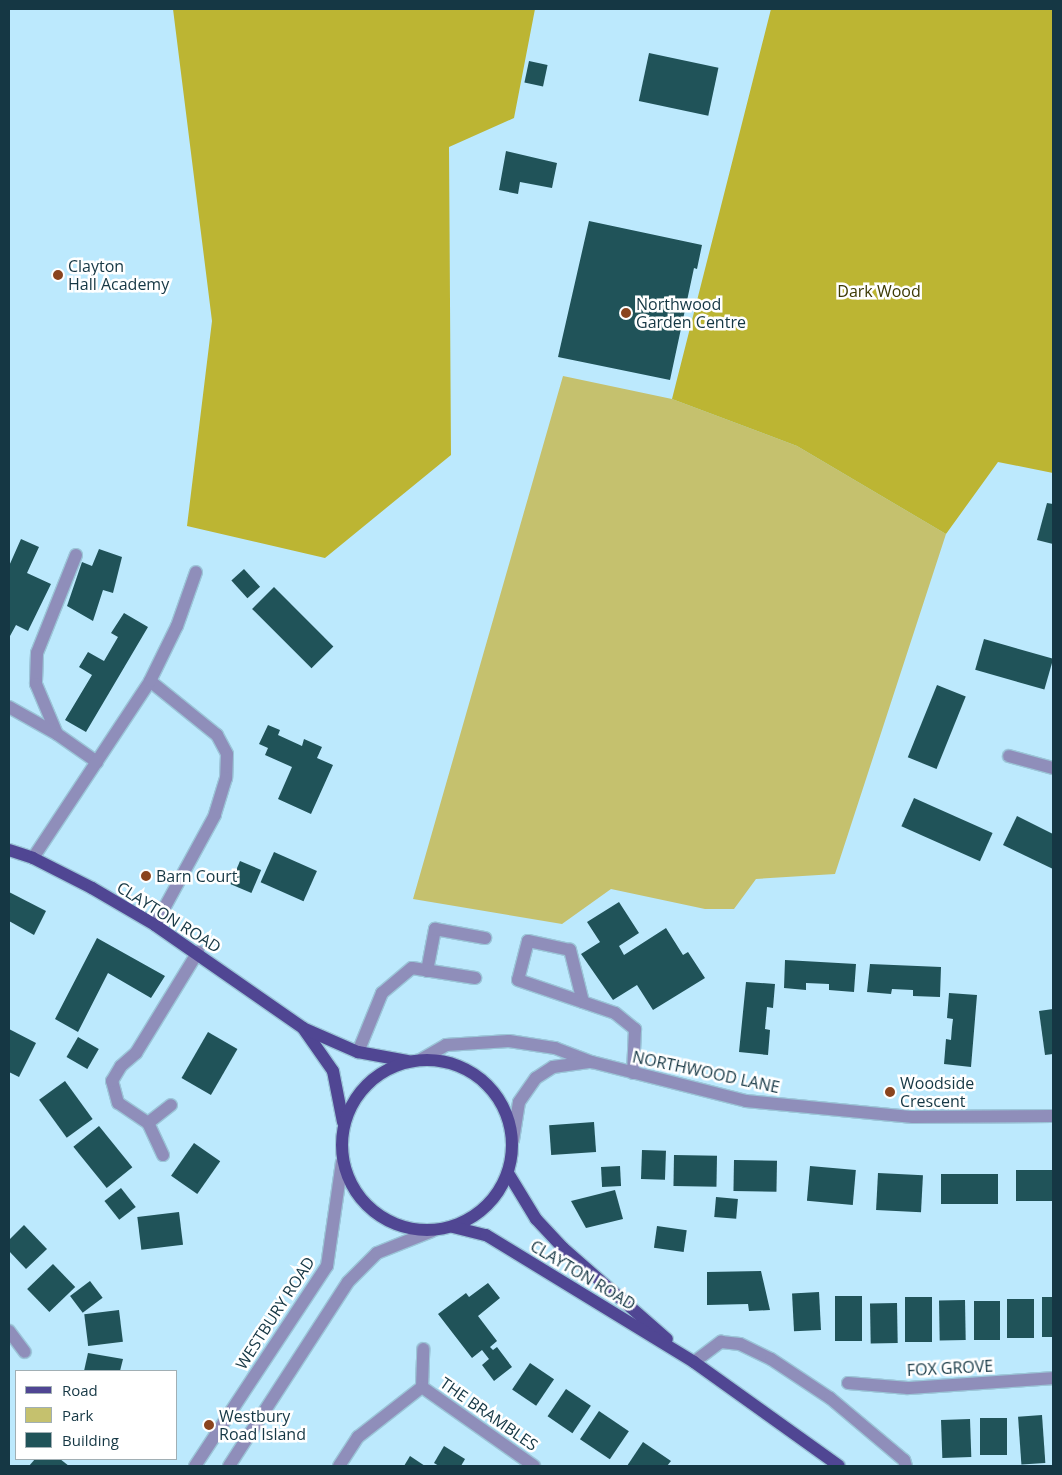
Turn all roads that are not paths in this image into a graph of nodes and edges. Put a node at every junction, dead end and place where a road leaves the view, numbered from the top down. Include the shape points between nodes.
1 (76, 555) dead end
2 (196, 572) dead end
3 (150, 681) junction
4 (9, 707) edge
5 (57, 734) junction
6 (1009, 756) dead end
7 (97, 762) junction
8 (1053, 768) edge
9 (9, 850) edge
10 (33, 858) junction
11 (154, 925) junction
12 (485, 938) dead end
13 (198, 952) junction
14 (427, 971) junction
15 (476, 978) dead end
16 (583, 1002) junction
17 (303, 1028) junction
18 (358, 1052) junction
19 (416, 1060) junction
20 (592, 1062) junction
21 (633, 1073) junction
22 (171, 1105) dead end
23 (1053, 1116) edge
24 (148, 1123) junction
25 (343, 1126) junction
26 (513, 1140) junction
27 (163, 1155) dead end
28 (342, 1162) junction
29 (508, 1173) junction
30 (450, 1226) junction
31 (432, 1231) junction
32 (9, 1331) edge
33 (423, 1349) dead end
34 (25, 1352) dead end
35 (694, 1362) junction
36 (1053, 1378) edge
37 (848, 1383) dead end
38 (422, 1387) junction
39 (195, 1466) edge
40 (229, 1466) edge
41 (339, 1466) edge
42 (534, 1466) edge
43 (839, 1466) edge
44 (906, 1466) edge

1 - 5 street via 37,653 36,684
2 - 3 street via 177,626
3 - 7 street
3 - 11 street via 217,735 226,754 226,778 215,814
4 - 5 street
5 - 7 street
6 - 8 street
7 - 10 street
9 - 10 main road, CLAYTON ROAD
10 - 11 main road, CLAYTON ROAD
11 - 13 main road, CLAYTON ROAD
12 - 14 street via 435,929
13 - 17 main road, CLAYTON ROAD
13 - 24 street via 136,1053 121,1066 112,1081 118,1103
14 - 15 street
14 - 18 street via 412,968 382,993
16 - 16 street via 518,980 528,940 570,950
16 - 21 street via 615,1013 635,1029
17 - 18 main road, CLAYTON ROAD
17 - 25 main road, CLAYTON ROAD via 333,1071
18 - 19 main road, CLAYTON ROAD
19 - 20 street, NORTHWOOD LANE via 446,1045 509,1041 555,1048
19 - 25 main road, CLAYTON ROAD via 386,1070 365,1085
19 - 26 main road, CLAYTON ROAD via 450,1062 479,1076 499,1099
20 - 21 street, NORTHWOOD LANE
20 - 26 street, NORTHWOOD LANE via 553,1066 536,1078 519,1102
21 - 23 street, NORTHWOOD LANE via 746,1101 815,1110 914,1117
22 - 24 street
24 - 27 street
25 - 28 main road, CLAYTON ROAD
26 - 29 main road, CLAYTON ROAD
28 - 31 main road, CLAYTON ROAD via 352,1188 366,1206 391,1223
28 - 39 street, WESTBURY ROAD via 327,1266
29 - 30 main road, CLAYTON ROAD via 494,1199 482,1211
29 - 35 main road, CLAYTON ROAD via 536,1219 563,1248
30 - 31 main road, CLAYTON ROAD
30 - 35 main road, CLAYTON ROAD via 486,1235
31 - 40 street via 377,1253 348,1282
32 - 34 street
33 - 38 street
35 - 43 main road, CLAYTON ROAD
35 - 44 street via 721,1342 740,1344 771,1359 830,1398 904,1460
36 - 37 street, FOX GROVE via 908,1388
38 - 41 street, THE BRAMBLES via 358,1437
38 - 42 street, THE BRAMBLES

